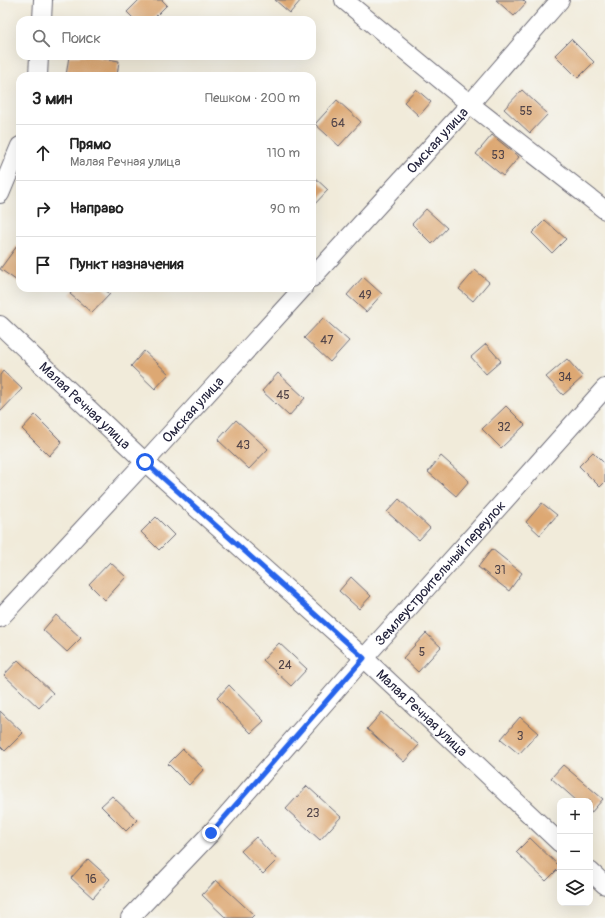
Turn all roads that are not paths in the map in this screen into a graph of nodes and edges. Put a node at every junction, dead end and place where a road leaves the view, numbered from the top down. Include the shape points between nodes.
1 (43, 0) edge
2 (344, 0) edge
3 (560, 0) edge
4 (42, 16) edge
5 (39, 60) edge
6 (38, 72) edge
7 (470, 104) junction
8 (16, 156) edge
9 (0, 194) edge
10 (605, 210) edge
11 (316, 274) edge
12 (299, 292) edge
13 (0, 325) edge
14 (605, 388) edge
15 (145, 462) junction
16 (0, 618) edge
17 (364, 658) junction
18 (557, 840) edge
19 (593, 874) edge
20 (605, 885) edge
21 (130, 918) edge

1 - 4 street
2 - 7 street
3 - 7 street, Омская улица
5 - 6 street
7 - 10 street
7 - 11 street, Омская улица
8 - 9 street
12 - 15 street, Омская улица
13 - 15 street, Малая Речная улица
14 - 17 street, Землеустроительный переулок
15 - 16 street, Омская улица
15 - 17 street, Малая Речная улица
17 - 18 street, Малая Речная улица
17 - 21 street, Землеустроительный переулок via 211,833
19 - 20 street

